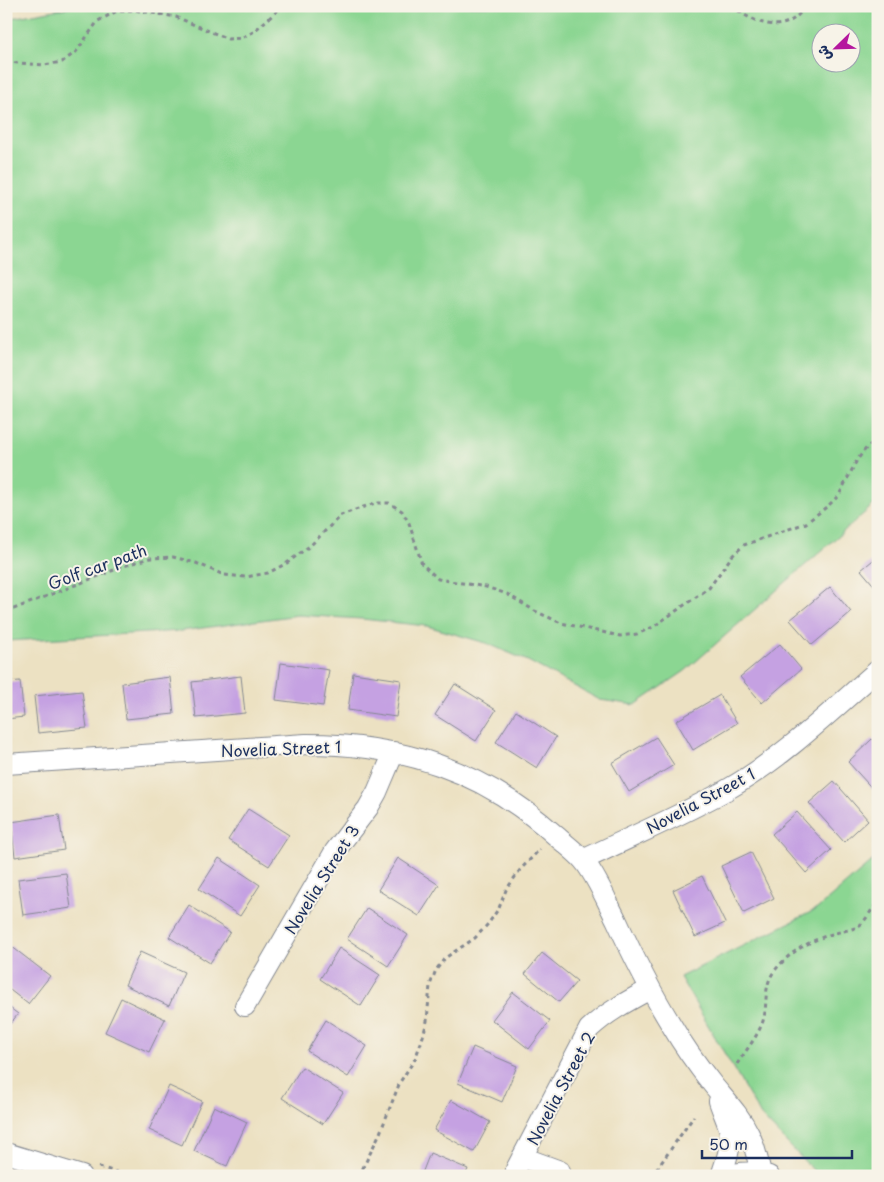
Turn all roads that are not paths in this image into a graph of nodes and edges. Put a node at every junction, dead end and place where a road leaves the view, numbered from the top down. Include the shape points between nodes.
1 (878, 670) edge
2 (394, 752) junction
3 (6, 764) edge
4 (583, 860) junction
5 (650, 989) junction
6 (245, 1006) dead end
7 (713, 1085) junction
8 (6, 1153) edge
9 (560, 1171) dead end
10 (765, 1174) edge
11 (82, 1176) edge
12 (721, 1176) edge
13 (725, 1176) edge

1 - 4 street, Novelia Street 1 via 771,761 739,782
2 - 3 street, Novelia Street 1 via 337,744 306,744
2 - 4 street, Novelia Street 1 via 438,764 506,796 539,820
2 - 6 street, Novelia Street 3 via 368,808 335,851
4 - 5 street, Novelia Street 1 via 603,893
5 - 7 street, Novelia Street 1
5 - 9 street, Novelia Street 2 via 615,1008 589,1029 519,1163
7 - 10 street, Novelia Street 1 via 749,1134
7 - 12 street, Novelia Street 1 via 730,1136
8 - 11 street
10 - 13 street via 734,1173

